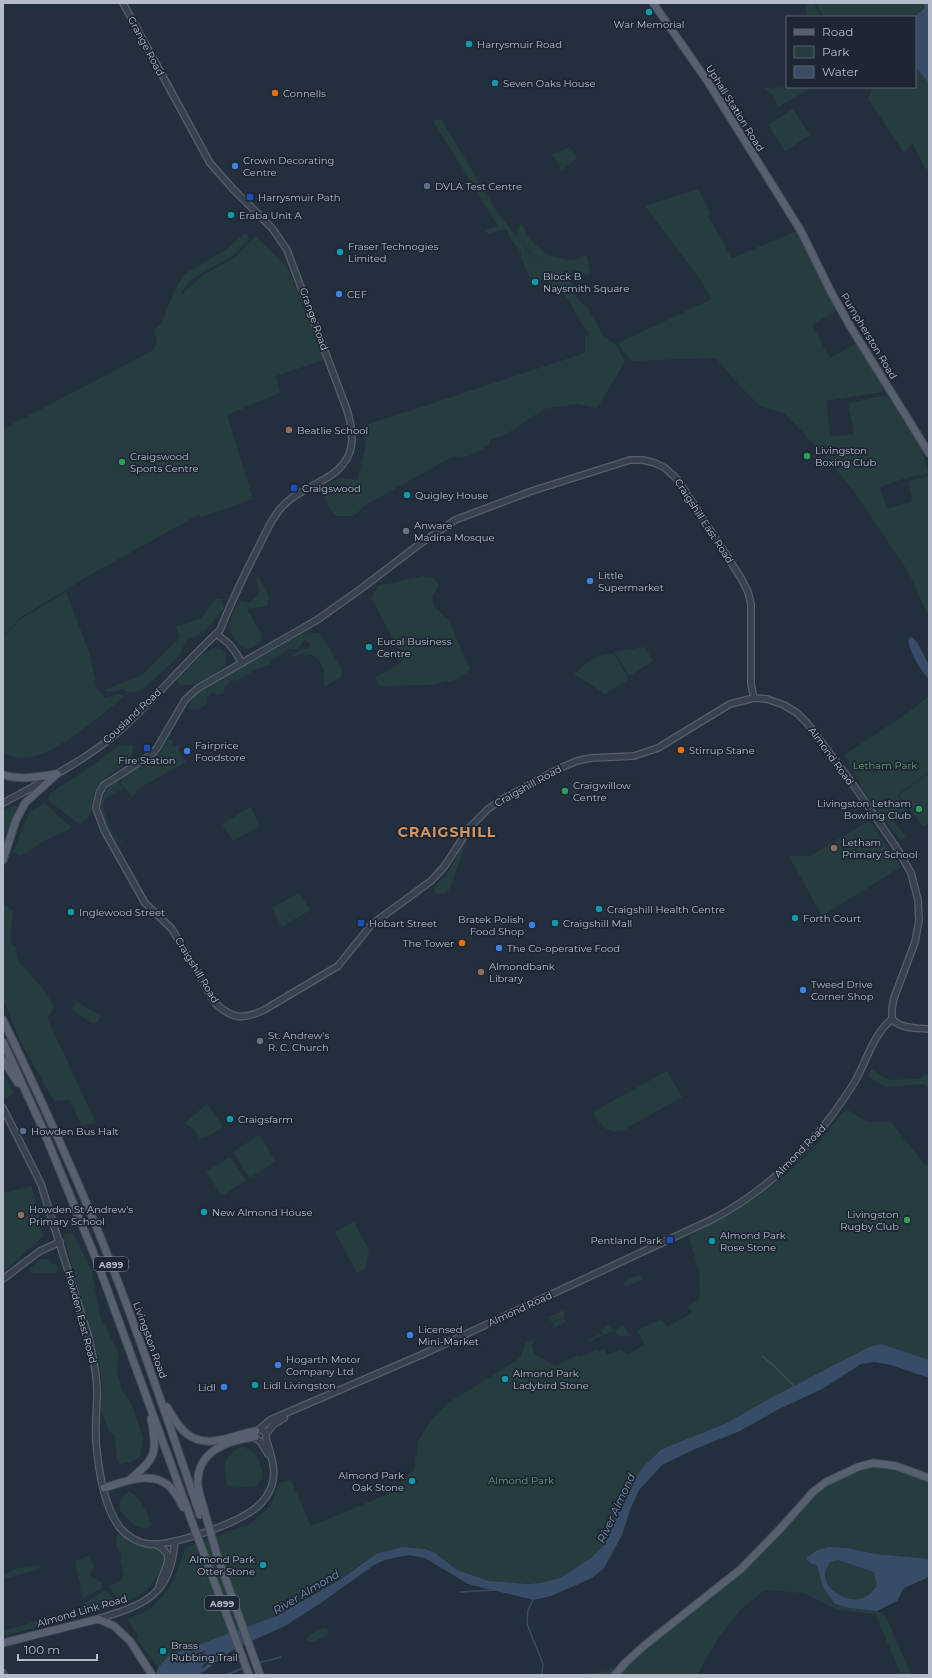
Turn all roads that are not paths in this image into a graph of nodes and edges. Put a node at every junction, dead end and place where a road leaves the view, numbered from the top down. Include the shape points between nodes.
1 (123, 3) edge
2 (653, 3) edge
3 (798, 225) joint
4 (929, 453) edge
5 (416, 546) joint
6 (216, 634) junction
7 (242, 663) junction
8 (754, 698) junction
9 (57, 774) junction
10 (3, 775) edge
11 (3, 802) edge
12 (3, 860) edge
13 (892, 1019) junction
14 (3, 1020) edge
15 (929, 1029) edge
16 (3, 1042) edge
17 (3, 1060) edge
18 (31, 1102) junction
19 (3, 1108) edge
20 (60, 1242) junction
21 (3, 1279) edge
22 (155, 1381) junction
23 (146, 1396) junction
24 (261, 1435) junction
25 (929, 1478) edge
26 (129, 1480) junction
27 (104, 1488) junction
28 (203, 1514) junction
29 (190, 1518) junction
30 (175, 1541) junction
31 (155, 1544) junction
32 (158, 1590) junction
33 (98, 1619) junction
34 (4, 1643) edge
35 (151, 1673) edge
36 (249, 1675) edge
37 (261, 1675) edge
38 (615, 1675) edge

1 - 6 street, Grange Road via 210,163 272,228 288,250 352,426 350,454 341,467 332,476 299,492 273,518
2 - 3 main road, Uphall Station Road via 708,82
3 - 4 main road, Pumpherston Road via 850,326
5 - 7 street, Craigshill Road via 330,611
5 - 8 street, Craigshill East Road via 455,520 542,488 630,460 655,463 672,473 683,486 741,578 750,598
6 - 7 street via 234,648
6 - 9 street, Cousland Road via 116,733
7 - 8 street, Craigshill Road via 191,694 152,754 104,785 99,793 96,808 104,830 145,903 172,929 215,1003 225,1012 244,1017 264,1010 338,966 370,925 431,881 444,867 470,827 501,800 577,761 634,756 658,748 730,704
8 - 13 street, Almond Road via 779,702 807,723 898,850 911,873 918,900 919,920 915,942 894,998
9 - 10 main road via 31,777
9 - 11 street, Cousland Road
9 - 12 main road via 26,803 16,820
13 - 15 street via 907,1027
13 - 24 street, Almond Road via 881,1032 856,1079 826,1125 796,1157 755,1193 713,1219 421,1355 270,1420
14 - 22 main road, Livingston Road / A899 via 50,1119 101,1239
16 - 18 main road, A899
17 - 18 main road, A899
18 - 23 main road, A899 via 98,1264
19 - 20 street, Howden East Road via 41,1184
20 - 21 street via 40,1251
20 - 27 street, Howden East Road via 94,1360 97,1391 96,1441
22 - 24 main road via 178,1427 193,1437 208,1441 238,1434
22 - 28 main road, Livingston Road / A899
23 - 26 main road, A899 via 155,1444 152,1458
23 - 29 main road, A899
24 - 28 main road via 239,1439 209,1454 198,1476
24 - 30 street via 274,1467 274,1477 264,1501 239,1518
25 - 38 main road via 896,1466 873,1463 826,1482 813,1492 741,1569 633,1655
26 - 27 main road
26 - 29 main road via 155,1479 168,1485
27 - 31 street, Howden East Road via 120,1527 132,1538 147,1544
28 - 37 main road, Livingston Road / A899, bridge
29 - 36 main road, A899, bridge
30 - 31 street
30 - 32 street, Almond Link Road via 174,1557 169,1572
31 - 32 street via 165,1549 168,1554 168,1563
32 - 33 street, Almond Link Road via 137,1606
33 - 34 main road, Almond Link Road
33 - 35 main road via 114,1626 130,1641

